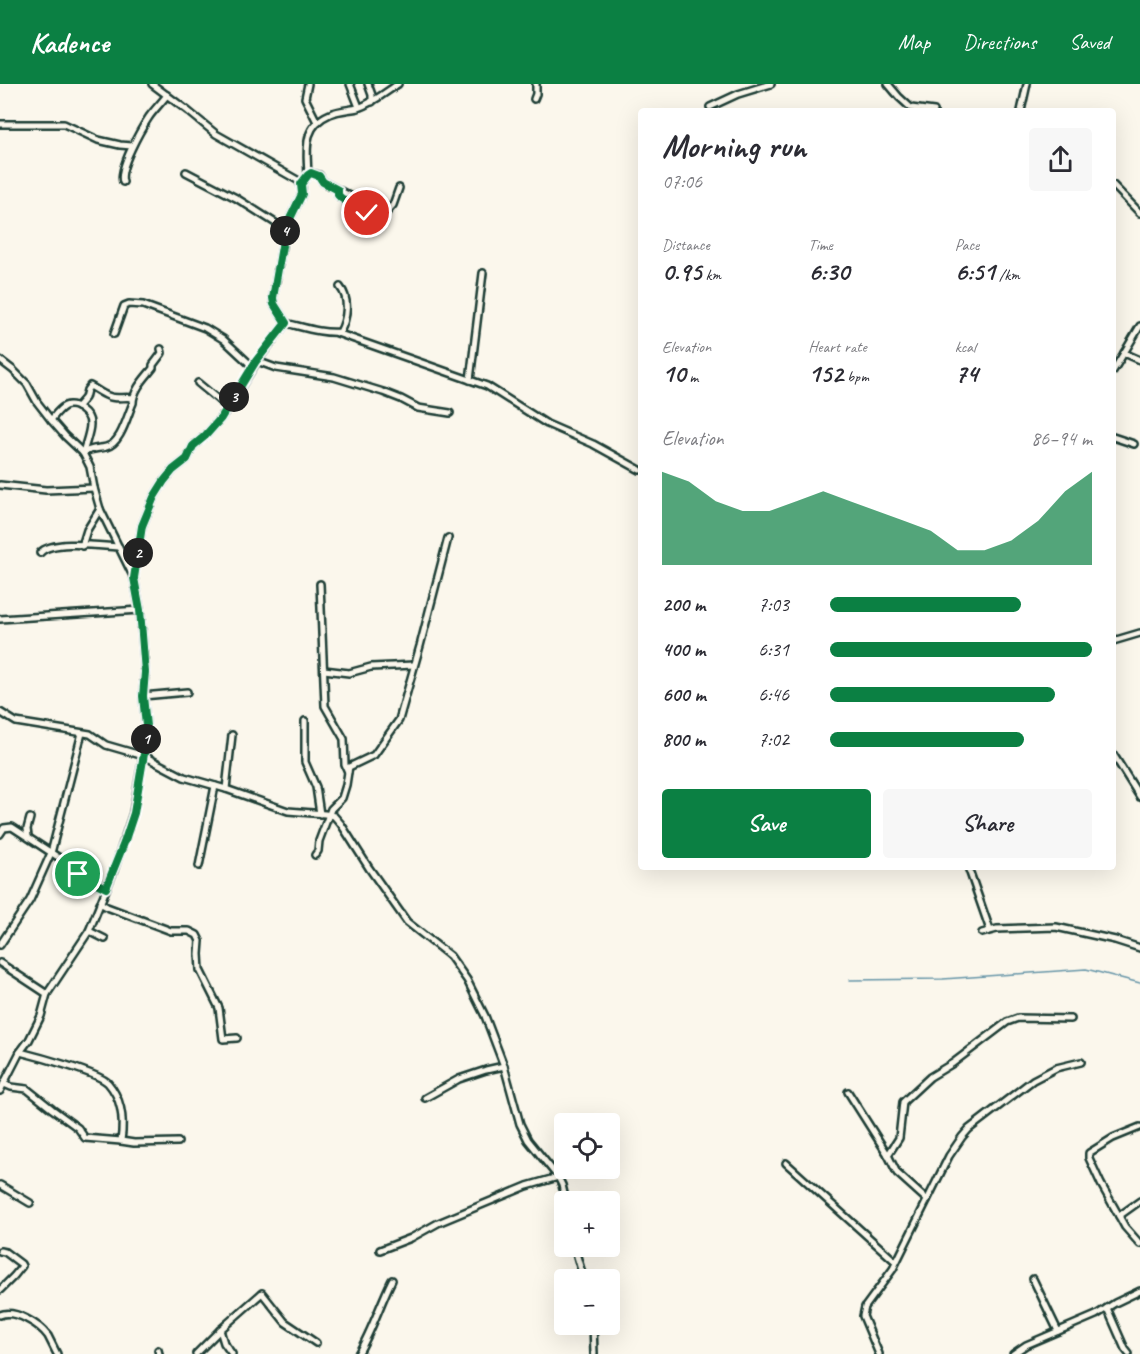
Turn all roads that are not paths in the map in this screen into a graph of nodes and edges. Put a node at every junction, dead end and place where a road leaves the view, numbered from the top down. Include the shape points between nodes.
1 (152, 84) edge
2 (308, 84) edge
3 (351, 84) edge
4 (368, 84) edge
5 (398, 84) edge
6 (536, 84) edge
7 (771, 84) edge
8 (888, 84) edge
9 (1028, 84) edge
10 (387, 87) edge
11 (167, 95) junction
12 (534, 99) dead end
13 (372, 102) junction
14 (359, 107) junction
15 (710, 107) dead end
16 (911, 108) edge
17 (1022, 108) edge
18 (317, 122) junction
19 (0, 124) edge
20 (132, 146) junction
21 (186, 172) dead end
22 (308, 175) junction
23 (123, 182) dead end
24 (301, 184) junction
25 (399, 188) dead end
26 (1116, 188) edge
27 (1140, 213) edge
28 (285, 229) junction
29 (483, 273) dead end
30 (340, 287) dead end
31 (286, 323) junction
32 (1140, 326) edge
33 (335, 333) junction
34 (114, 334) dead end
35 (161, 349) dead end
36 (1124, 353) junction
37 (0, 360) edge
38 (1140, 360) edge
39 (256, 361) junction
40 (1116, 366) edge
41 (253, 367) junction
42 (470, 380) junction
43 (198, 383) dead end
44 (133, 398) junction
45 (77, 407) junction
46 (227, 407) junction
47 (450, 413) dead end
48 (51, 420) junction
49 (1116, 438) edge
50 (1134, 444) dead end
51 (83, 453) junction
52 (638, 469) edge
53 (0, 485) edge
54 (94, 488) junction
55 (100, 509) junction
56 (448, 538) dead end
57 (82, 546) junction
58 (119, 547) junction
59 (40, 554) dead end
60 (134, 578) junction
61 (320, 584) dead end
62 (140, 610) junction
63 (0, 620) edge
64 (1140, 633) edge
65 (1116, 640) edge
66 (414, 665) junction
67 (324, 670) junction
68 (187, 692) dead end
69 (143, 696) junction
70 (0, 712) edge
71 (305, 721) dead end
72 (82, 733) junction
73 (232, 735) dead end
74 (144, 756) junction
75 (1116, 758) edge
76 (348, 772) junction
77 (215, 786) junction
78 (226, 789) junction
79 (1140, 797) edge
80 (320, 813) junction
81 (330, 816) junction
82 (30, 818) dead end
83 (0, 834) edge
84 (28, 836) junction
85 (51, 853) junction
86 (315, 855) dead end
87 (199, 866) dead end
88 (969, 870) edge
89 (106, 888) junction
90 (100, 903) junction
91 (990, 930) junction
92 (89, 931) junction
93 (982, 933) dead end
94 (105, 939) dead end
95 (0, 945) edge
96 (1140, 948) edge
97 (0, 963) edge
98 (47, 994) junction
99 (1071, 1019) dead end
100 (237, 1038) dead end
101 (20, 1052) junction
102 (1081, 1062) dead end
103 (504, 1066) junction
104 (4, 1084) junction
105 (0, 1090) edge
106 (848, 1092) dead end
107 (425, 1098) dead end
108 (1140, 1127) edge
109 (121, 1141) junction
110 (178, 1142) dead end
111 (888, 1155) junction
112 (786, 1163) dead end
113 (554, 1172) edge
114 (554, 1178) edge
115 (0, 1185) edge
116 (927, 1200) junction
117 (1140, 1201) edge
118 (30, 1203) dead end
119 (1119, 1216) junction
120 (1140, 1244) edge
121 (380, 1250) dead end
122 (0, 1251) edge
123 (896, 1262) junction
124 (1033, 1279) dead end
125 (392, 1280) dead end
126 (0, 1290) edge
127 (1140, 1291) edge
128 (1107, 1308) junction
129 (0, 1315) edge
130 (220, 1330) junction
131 (1058, 1331) junction
132 (593, 1335) edge
133 (316, 1342) dead end
134 (57, 1354) edge
135 (196, 1354) edge
136 (232, 1354) edge
137 (358, 1354) edge
138 (594, 1354) edge
139 (879, 1354) edge
140 (1013, 1354) edge
141 (1130, 1354) edge

1 - 11 street
2 - 18 street via 305,98
3 - 14 street
4 - 13 street
5 - 10 street
6 - 12 street
7 - 15 street
8 - 16 street
9 - 17 street
10 - 13 street
11 - 20 street
11 - 24 street via 216,134
13 - 14 street
14 - 18 street via 332,113
18 - 22 street via 309,135 306,152
19 - 20 street via 64,124 98,140
20 - 23 street via 121,174
21 - 28 street
22 - 24 street
22 - 25 street via 319,176 338,190 341,198 367,213 390,210
24 - 28 street via 302,194
26 - 27 street
28 - 31 street via 273,298
29 - 42 street
30 - 33 street via 346,300 345,317 342,328
31 - 33 street
31 - 39 street
32 - 36 street
33 - 42 street
34 - 41 street via 124,306 143,305 205,328
35 - 44 street
36 - 38 street
36 - 40 street
37 - 48 street via 27,384
39 - 41 street
39 - 47 street via 334,377 383,392 417,408
41 - 46 street
42 - 52 street
43 - 46 street
44 - 45 street via 106,396 90,386
44 - 51 street via 117,441
45 - 48 street via 66,406
45 - 51 street via 89,417 90,423
46 - 60 street via 154,497 142,526
48 - 51 street
49 - 50 street
51 - 54 street
53 - 54 street via 46,490
54 - 55 street
55 - 57 street
55 - 58 street
56 - 66 street
57 - 58 street
57 - 59 street via 51,547
58 - 60 street
60 - 62 street
61 - 67 street
62 - 63 street
62 - 69 street
64 - 65 street
66 - 67 street via 371,667 349,673
66 - 76 street via 399,720 374,755 349,767
67 - 76 street via 325,706 344,739
68 - 69 street
69 - 74 street via 147,736
70 - 72 street via 16,722
71 - 80 street via 305,762 316,786
72 - 74 street
72 - 85 street
73 - 78 street
74 - 77 street via 184,777
74 - 89 street via 134,813
75 - 79 street
76 - 81 street via 342,798 331,809
77 - 78 street
77 - 87 street
78 - 80 street via 288,811
80 - 81 street
81 - 86 street
81 - 103 street via 341,824 407,922 455,961 485,1016
82 - 84 street
83 - 84 street via 4,828 12,827
84 - 85 street
85 - 89 street via 78,874
85 - 95 street via 30,900
88 - 91 street
89 - 90 street
90 - 92 street
90 - 100 street via 171,931 197,935 200,970 219,1008 223,1039
91 - 93 street
91 - 96 street via 1056,927
92 - 94 street
92 - 98 street
97 - 98 street
98 - 101 street via 41,1016
99 - 111 street via 1018,1018 1007,1022 930,1077 903,1102 899,1138
101 - 104 street
101 - 109 street via 107,1082 118,1101 124,1125
102 - 116 street via 1056,1068 1033,1080 969,1129 949,1156
103 - 107 street via 459,1080
103 - 113 street via 520,1124
104 - 105 street
104 - 109 street via 27,1089 78,1128 85,1138
106 - 111 street
108 - 119 street via 1089,1154
109 - 110 street
111 - 116 street via 897,1173
112 - 123 street
114 - 121 street via 517,1190
115 - 118 street
116 - 123 street
117 - 119 street
119 - 120 street
122 - 126 street via 22,1266
123 - 139 street via 863,1311
124 - 131 street
125 - 137 street
127 - 128 street
128 - 131 street
128 - 141 street
129 - 134 street via 11,1313 30,1321 47,1335
130 - 133 street via 262,1293 285,1322
130 - 135 street
130 - 136 street
131 - 140 street
132 - 138 street

